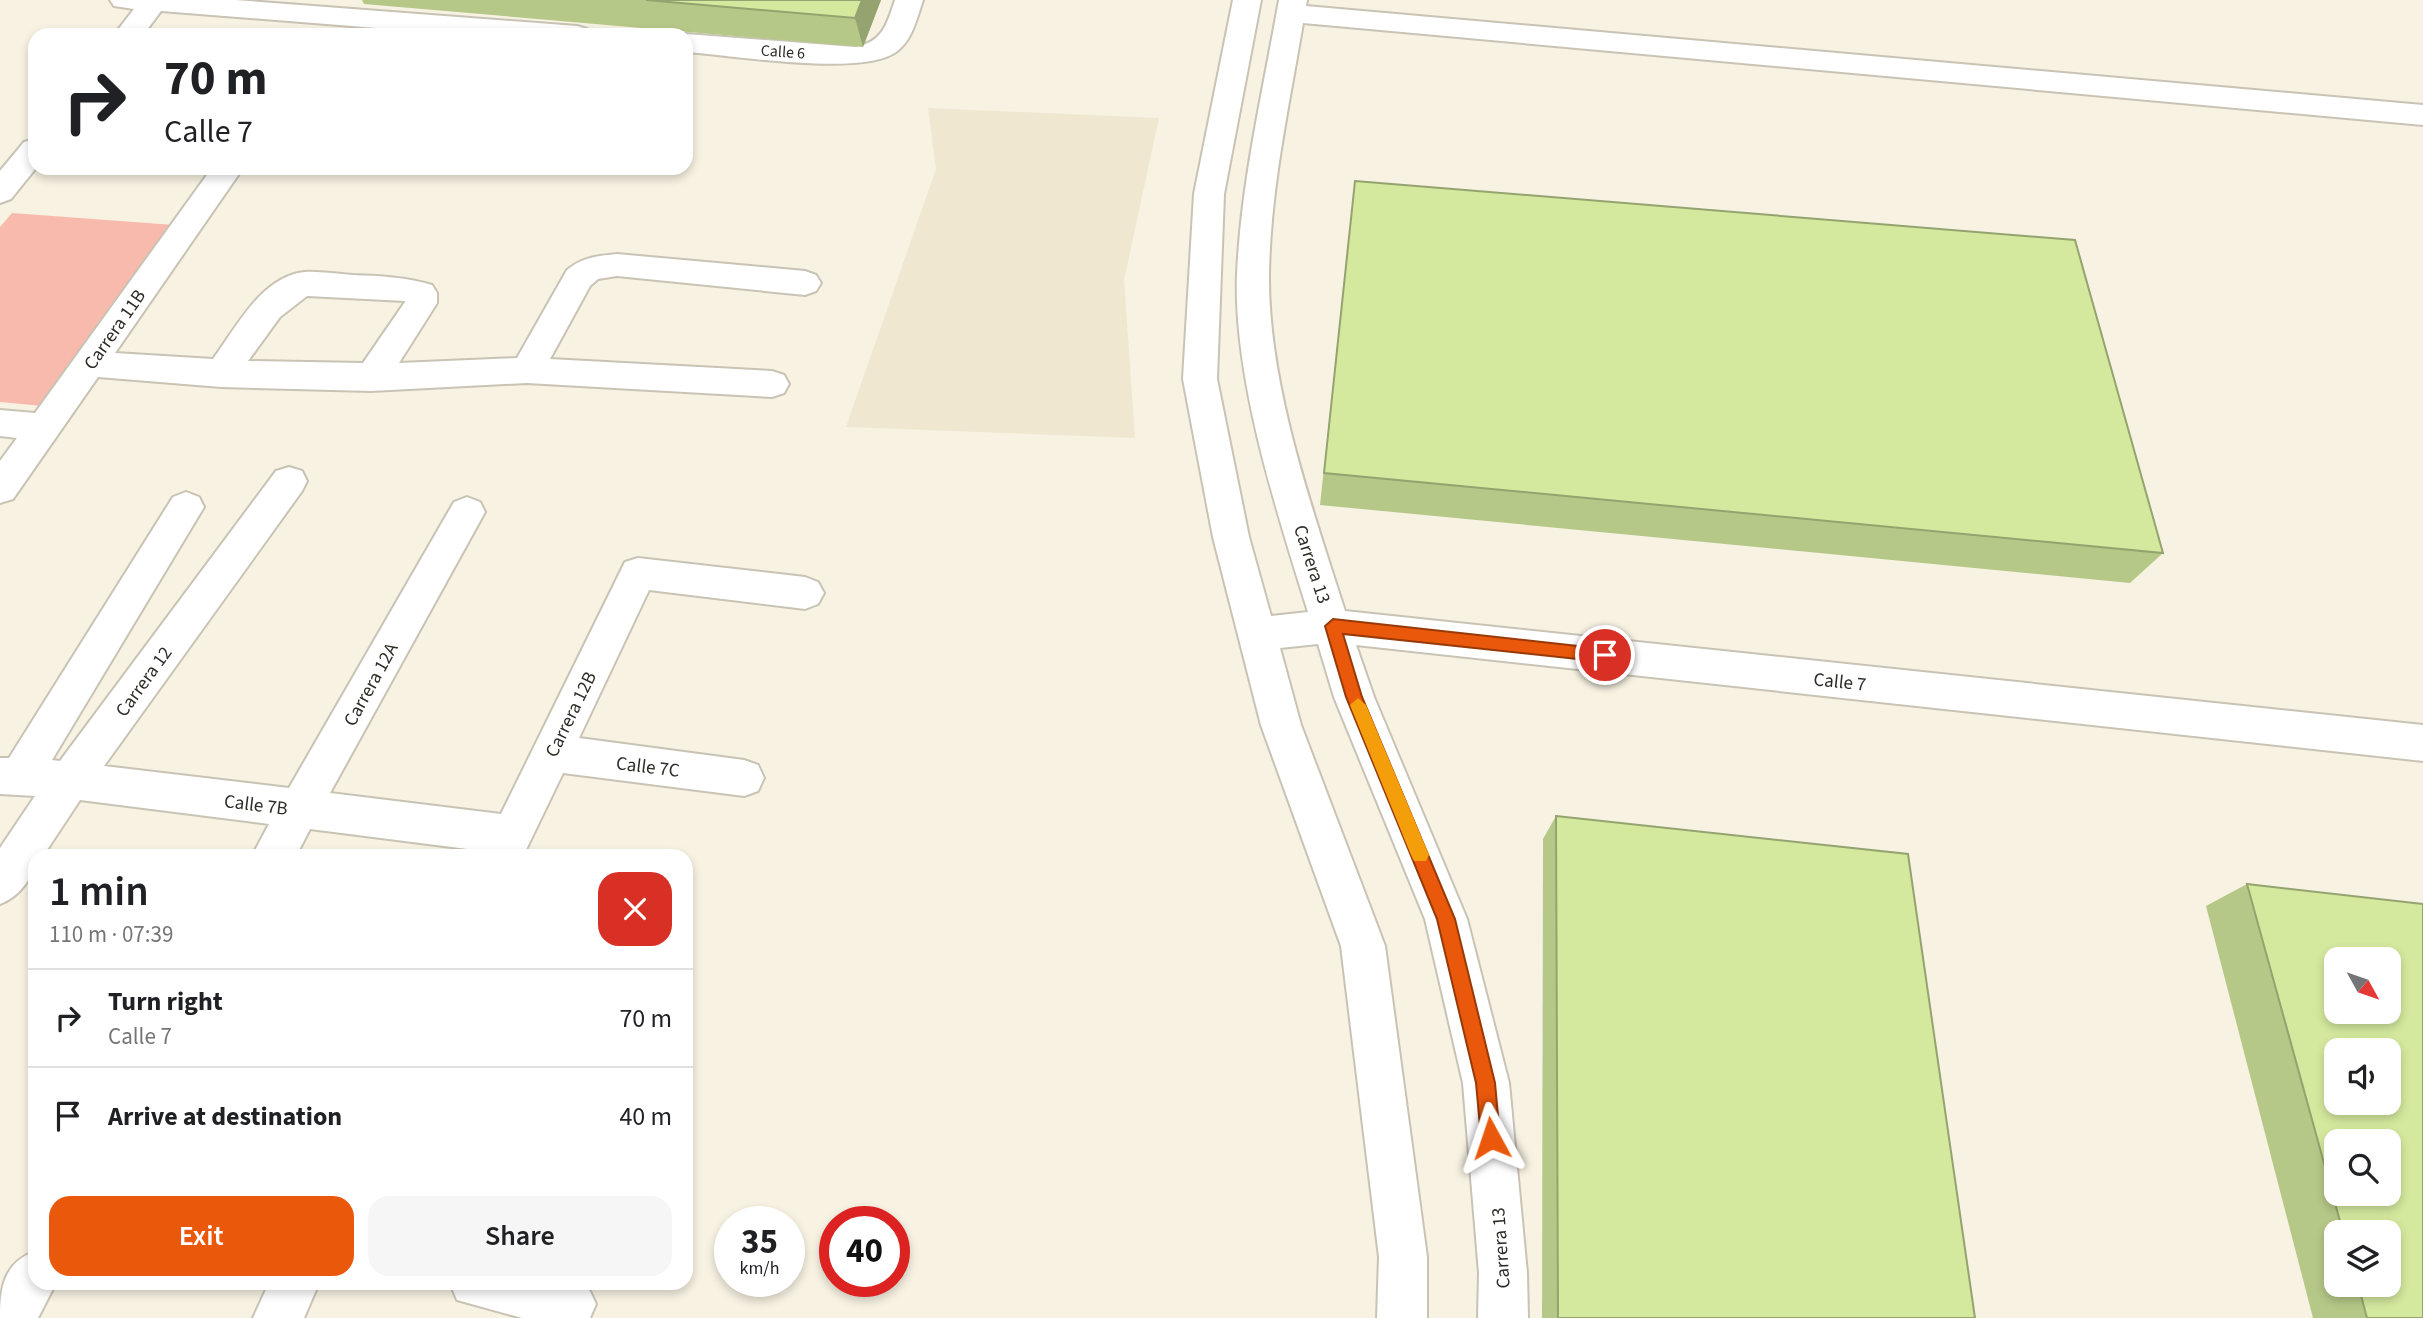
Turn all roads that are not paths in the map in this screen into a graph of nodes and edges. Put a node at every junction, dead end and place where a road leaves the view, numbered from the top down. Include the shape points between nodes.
1 (124, 0) edge
2 (909, 0) edge
3 (1247, 0) edge
4 (154, 2) junction
5 (1293, 7) edge
6 (329, 26) edge
7 (134, 28) edge
8 (384, 28) edge
9 (693, 44) edge
10 (2423, 115) edge
11 (28, 158) edge
12 (223, 175) edge
13 (0, 192) edge
14 (805, 283) dead end
15 (89, 363) junction
16 (527, 370) junction
17 (221, 374) junction
18 (371, 378) junction
19 (772, 384) dead end
20 (0, 423) edge
21 (44, 427) junction
22 (289, 481) dead end
23 (0, 489) edge
24 (186, 507) dead end
25 (467, 512) dead end
26 (805, 593) dead end
27 (1333, 626) junction
28 (1257, 634) junction
29 (2423, 743) edge
30 (551, 754) junction
31 (10, 777) edge
32 (744, 778) dead end
33 (70, 780) junction
34 (299, 810) junction
35 (507, 846) edge
36 (277, 849) edge
37 (0, 884) edge
38 (28, 1288) edge
39 (292, 1290) edge
40 (506, 1290) edge
41 (571, 1304) dead end
42 (11, 1318) edge
43 (278, 1318) edge
44 (1402, 1318) edge
45 (1503, 1318) edge

1 - 4 street
2 - 9 street, Calle 6 via 894,42 879,53 855,56
3 - 28 street via 1209,194 1200,379 1231,537
4 - 6 street
4 - 7 street
5 - 10 street
5 - 27 street, Carrera 13 via 1261,184 1253,276 1260,369 1302,534
6 - 8 street
11 - 13 street
12 - 15 street, Carrera 11B
14 - 16 street via 617,265 590,268 578,278
15 - 17 street
15 - 21 street, Carrera 11B
16 - 18 street
16 - 19 street
17 - 18 street
17 - 18 street via 289,288 317,285 421,293 421,303
20 - 21 street
21 - 23 street, Carrera 11B
22 - 33 street, Carrera 12
24 - 31 street
25 - 34 street, Carrera 12A
26 - 30 street, Carrera 12B via 638,573
27 - 28 street, Calle 7
27 - 29 street, Calle 7
27 - 45 street, Carrera 13 via 1354,697 1449,931 1486,1083
28 - 44 street via 1281,725 1363,946 1404,1257
30 - 32 street, Calle 7C
30 - 35 street, Carrera 12B
31 - 33 street, Calle 7B
33 - 34 street, Calle 7B
33 - 37 street, Carrera 12
34 - 35 street, Calle 7B
34 - 36 street, Carrera 12A
38 - 42 street
39 - 43 street
40 - 41 street

